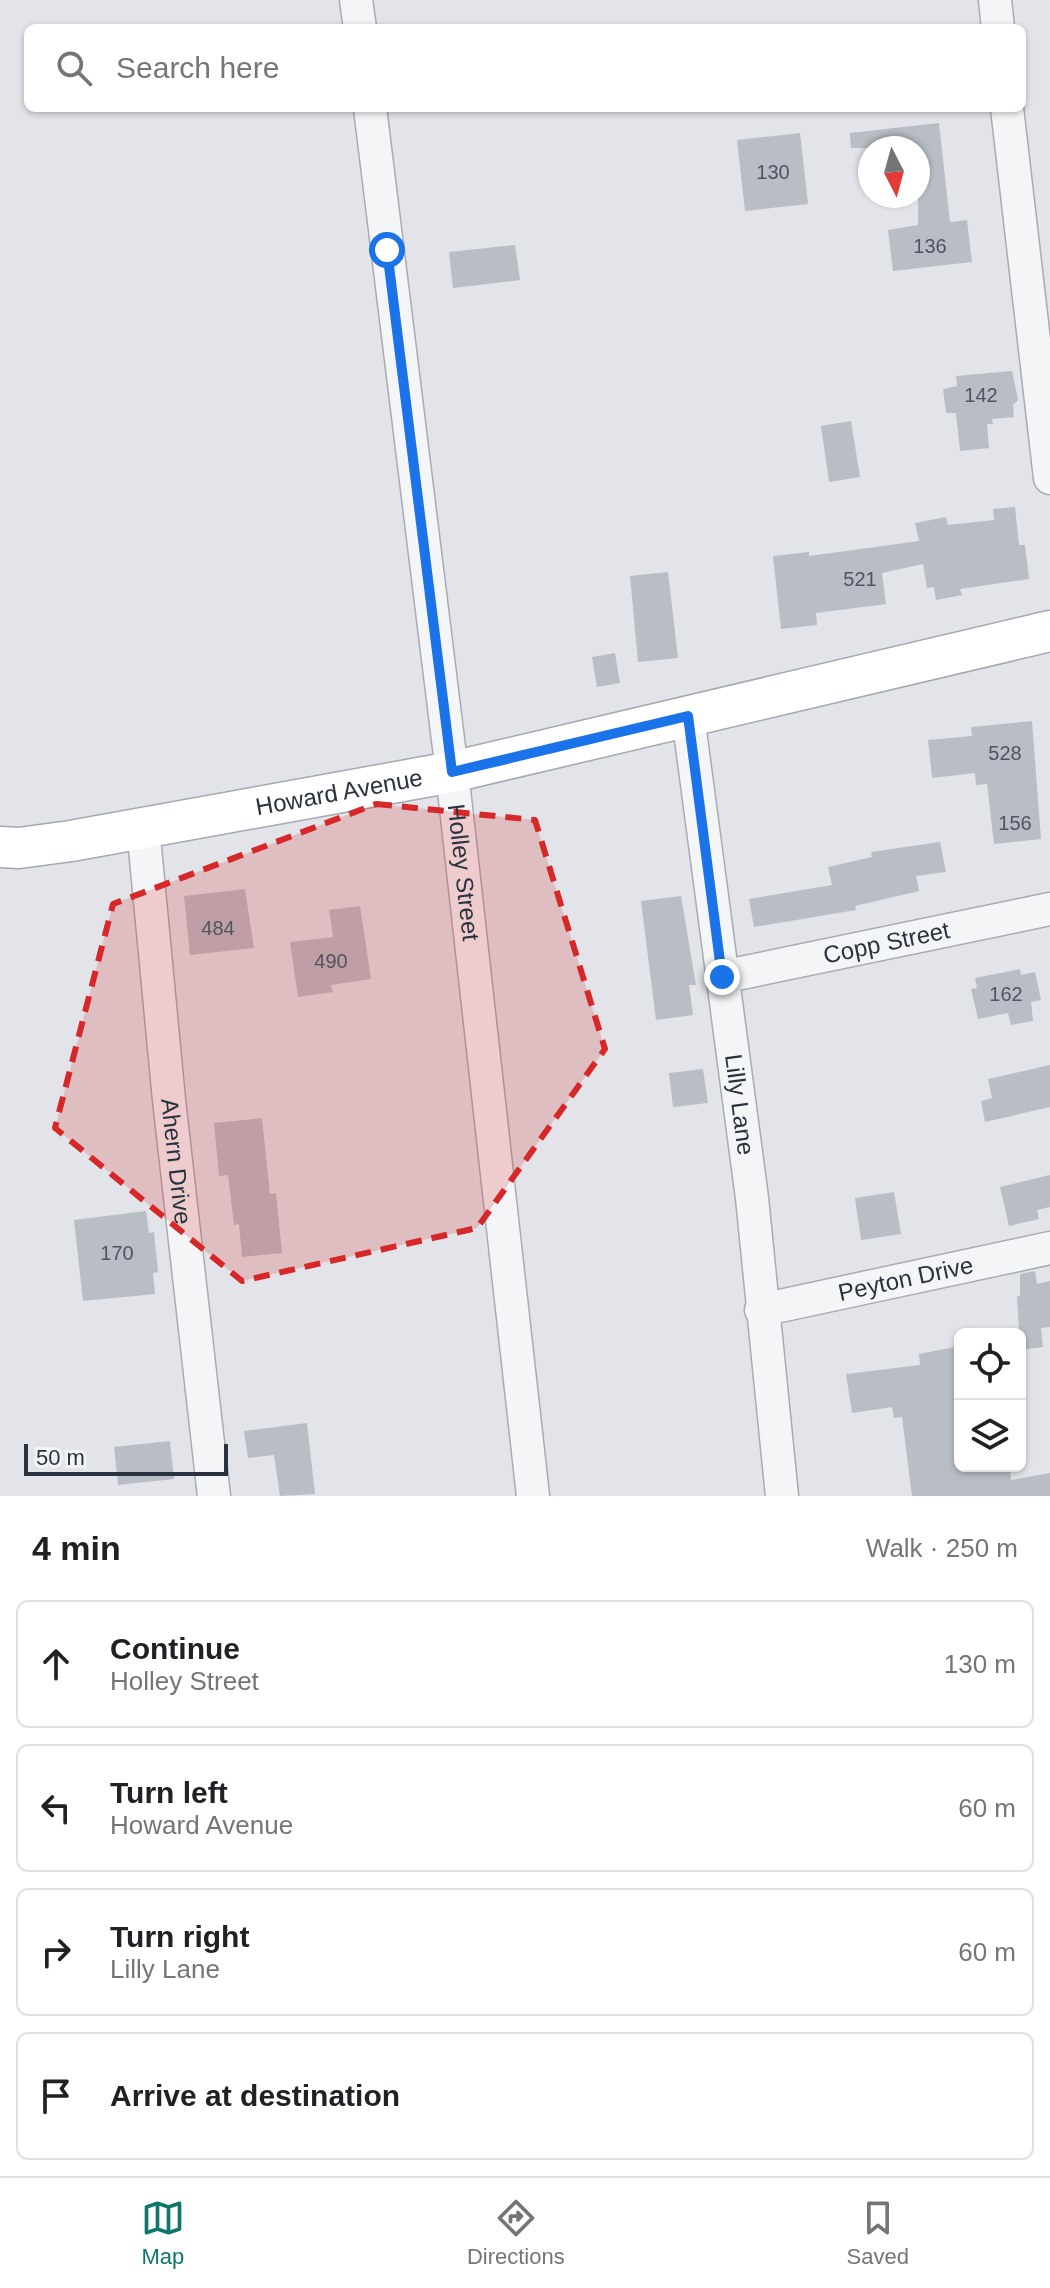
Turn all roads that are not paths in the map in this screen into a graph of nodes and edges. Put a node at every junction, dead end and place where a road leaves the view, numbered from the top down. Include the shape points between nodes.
1 (356, 0) edge
2 (995, 0) edge
3 (359, 24) edge
4 (998, 24) edge
5 (370, 112) edge
6 (1008, 112) edge
7 (1041, 317) edge
8 (1050, 478) edge
9 (1050, 631) edge
10 (688, 716) junction
11 (452, 772) junction
12 (143, 827) junction
13 (0, 847) edge
14 (1050, 909) edge
15 (722, 977) junction
16 (1050, 1248) edge
17 (761, 1310) junction
18 (214, 1496) edge
19 (533, 1496) edge
20 (782, 1496) edge

1 - 3 street
2 - 4 street
5 - 11 street, Holley Street
6 - 7 street
7 - 8 street
9 - 10 main road, Howard Avenue
10 - 11 main road, Howard Avenue
10 - 15 street, Lilly Lane
11 - 12 main road, Howard Avenue
11 - 19 street, Holley Street
12 - 13 main road, Howard Avenue
12 - 18 street, Ahern Drive
14 - 15 street, Copp Street
15 - 17 street, Lilly Lane via 752,1198
16 - 17 street, Peyton Drive
17 - 20 street, Lilly Lane

